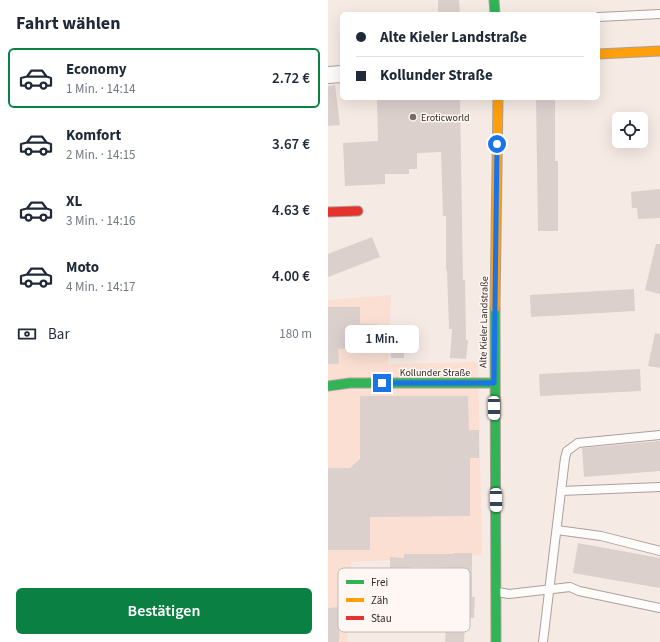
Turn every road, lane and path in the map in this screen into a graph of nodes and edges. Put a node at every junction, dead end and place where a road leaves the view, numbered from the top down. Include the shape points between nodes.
1 (494, 0) edge
2 (495, 12) edge
3 (660, 14) edge
4 (600, 17) edge
5 (660, 51) edge
6 (600, 54) edge
7 (340, 74) edge
8 (328, 75) edge
9 (498, 100) edge
10 (358, 211) dead end
11 (328, 212) edge
12 (494, 383) junction
13 (328, 386) edge
14 (660, 435) edge
15 (660, 487) edge
16 (561, 491) junction
17 (558, 530) junction
18 (660, 551) edge
19 (549, 589) junction
20 (497, 592) junction
21 (660, 608) edge
22 (496, 642) edge
23 (543, 642) edge

1 - 2 street
3 - 4 lane
5 - 6 street
7 - 8 street
9 - 12 street, Alte Kieler Landstraße
10 - 11 street
12 - 13 street, Kollunder Straße via 350,383
12 - 20 street, Alte Kieler Landstraße
14 - 16 lane via 578,443 567,451 564,458
15 - 16 lane
16 - 17 lane
17 - 18 lane via 601,536
17 - 19 lane
19 - 20 lane via 510,594
19 - 21 lane via 570,587
19 - 23 lane
20 - 22 street, Alte Kieler Landstraße

